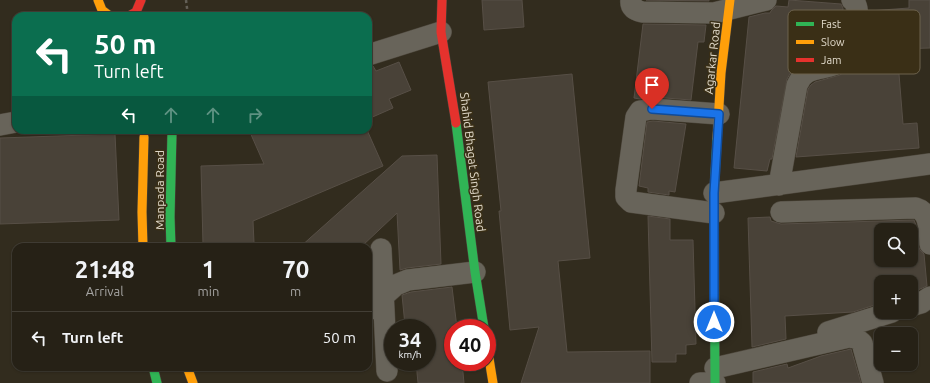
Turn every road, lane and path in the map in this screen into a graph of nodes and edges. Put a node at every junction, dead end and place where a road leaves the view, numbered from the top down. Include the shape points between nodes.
1 (98, 0) edge
2 (141, 0) edge
3 (186, 0) edge
4 (442, 0) edge
5 (631, 0) edge
6 (766, 0) edge
7 (852, 0) edge
8 (729, 5) edge
9 (858, 10) edge
10 (105, 12) edge
11 (136, 12) edge
12 (188, 12) edge
13 (441, 32) junction
14 (372, 53) edge
15 (804, 74) edge
16 (719, 114) junction
17 (12, 123) edge
18 (0, 125) edge
19 (170, 134) edge
20 (144, 135) edge
21 (930, 164) edge
22 (821, 179) junction
23 (779, 185) junction
24 (714, 203) junction
25 (820, 211) junction
26 (781, 212) dead end
27 (143, 243) edge
28 (172, 243) edge
29 (930, 244) edge
30 (381, 249) dead end
31 (475, 272) junction
32 (930, 297) edge
33 (376, 304) edge
34 (918, 304) edge
35 (874, 318) edge
36 (483, 319) edge
37 (384, 353) edge
38 (154, 371) edge
39 (188, 371) edge
40 (491, 371) edge
41 (715, 372) edge
42 (157, 383) edge
43 (193, 383) edge
44 (493, 383) edge
45 (700, 383) edge
46 (873, 383) edge

1 - 10 street
2 - 11 street
3 - 12 path
4 - 13 street, Shahid Bhagat Singh Road
5 - 8 street via 635,10 642,12 714,13
6 - 8 street
7 - 9 street
8 - 16 street, Agarkar Road
13 - 14 street
13 - 31 street, Shahid Bhagat Singh Road via 452,94
15 - 23 street via 797,85
16 - 24 street, Agarkar Road
16 - 24 street via 652,109 640,111 636,117 626,190 626,197 630,202
17 - 18 street
19 - 28 street, Manpada Road
20 - 27 street, Manpada Road
21 - 22 street
22 - 23 street
22 - 25 street
23 - 24 street
24 - 41 street, Agarkar Road
25 - 26 street
25 - 29 street via 916,208 923,210 929,220
30 - 33 street
31 - 33 street via 408,280 386,292
31 - 36 street, Shahid Bhagat Singh Road
32 - 34 street
33 - 37 street
35 - 41 street via 778,347
38 - 42 street
39 - 43 street
40 - 44 street
41 - 45 street
41 - 46 street via 849,337 856,338 862,343

